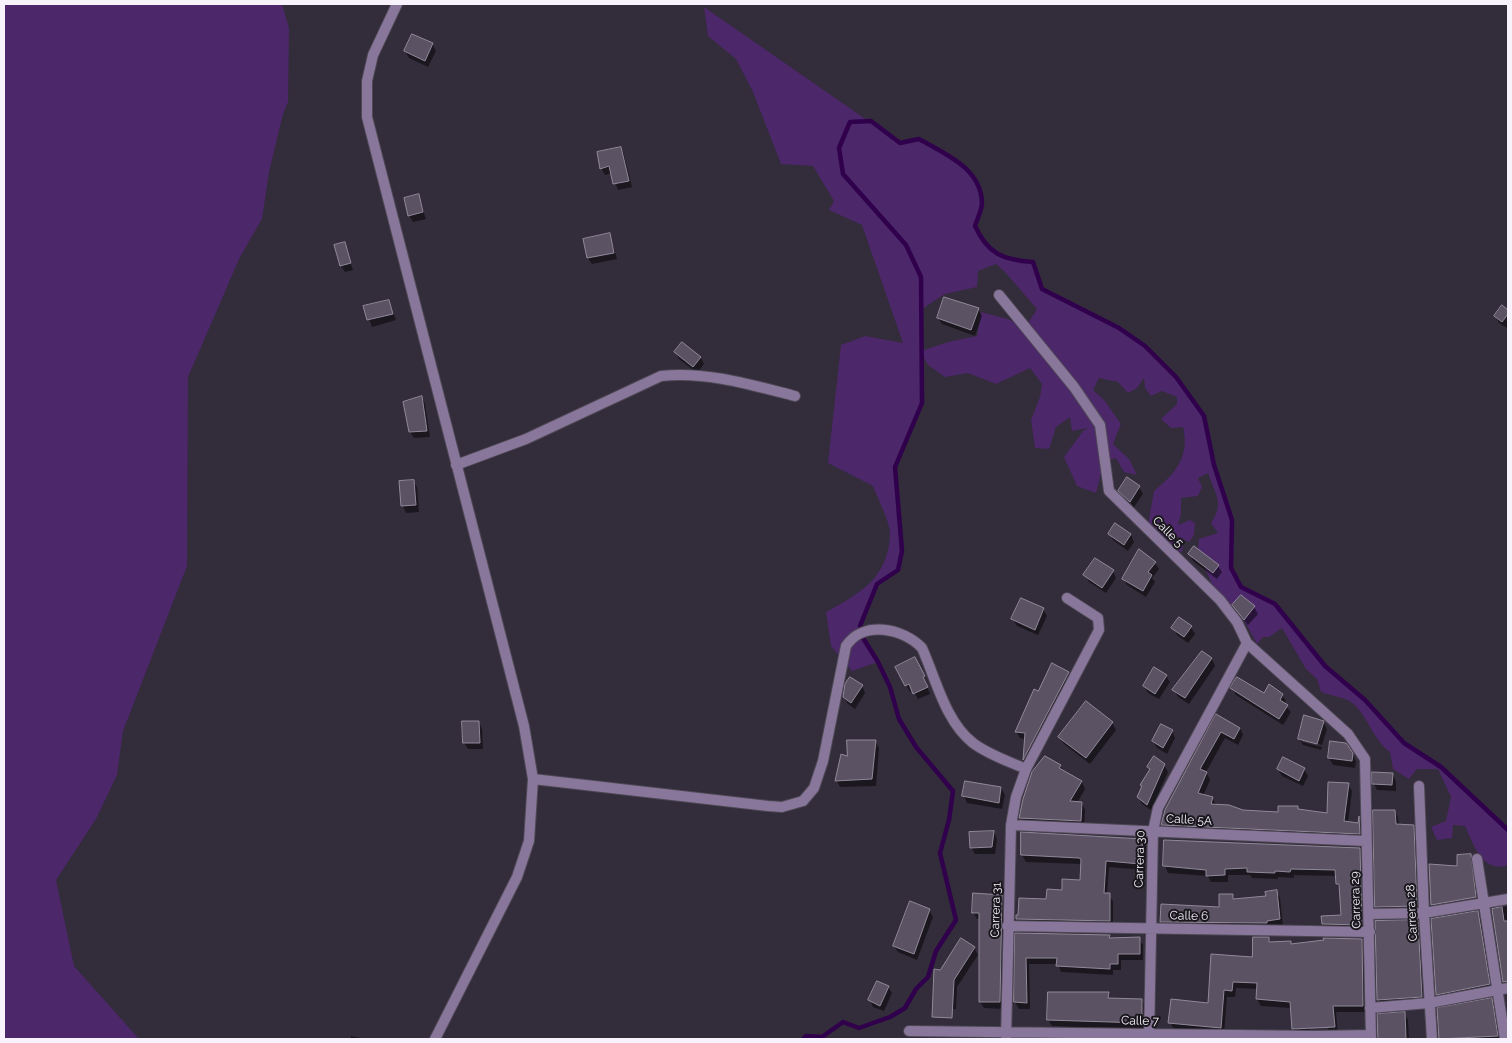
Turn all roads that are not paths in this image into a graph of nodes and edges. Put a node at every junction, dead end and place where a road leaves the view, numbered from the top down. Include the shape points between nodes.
1 (397, 4) edge
2 (999, 295) dead end
3 (795, 396) dead end
4 (456, 465) junction
5 (1067, 598) dead end
6 (1247, 643) junction
7 (1365, 759) joint
8 (1026, 769) junction
9 (533, 779) junction
10 (1419, 786) dead end
11 (1011, 825) junction
12 (1153, 831) junction
13 (1366, 841) junction
14 (1476, 859) dead end
15 (1508, 899) edge
16 (1482, 904) junction
17 (1424, 913) junction
18 (1369, 914) junction
19 (1007, 926) junction
20 (1151, 928) junction
21 (1370, 932) junction
22 (1508, 988) edge
23 (1496, 990) junction
24 (1428, 1004) junction
25 (1370, 1008) junction
26 (909, 1031) dead end
27 (1006, 1035) edge
28 (1149, 1036) edge
29 (1371, 1037) edge
30 (1315, 1038) edge
31 (435, 1039) edge
32 (1432, 1039) edge
33 (1505, 1039) edge

1 - 4 street via 373,55 367,81 367,117
2 - 6 street, Calle 5 via 1074,387 1100,425 1109,491 1220,600 1237,622
3 - 4 street via 733,380 676,374 661,376 526,439
4 - 9 street via 524,726
5 - 8 street, Carrera 31 via 1098,618 1099,630
6 - 7 street, Calle 5 via 1348,734
6 - 12 street, Carrera 30 via 1158,808
7 - 13 street, Carrera 29
8 - 9 street via 996,756 966,736 954,723 922,648 915,640 897,632 878,630 855,635 846,646 824,761 814,788 802,801 782,808
8 - 11 street, Carrera 31
9 - 31 street via 529,841 517,877
10 - 17 street, Carrera 28
11 - 12 street, Calle 5A
11 - 19 street, Carrera 31
12 - 13 street, Calle 5A
12 - 20 street, Carrera 30
13 - 18 street, Carrera 29
14 - 16 street
15 - 16 street
16 - 17 street
16 - 23 street
17 - 18 street
17 - 24 street, Carrera 28
18 - 21 street, Carrera 29
19 - 20 street, Calle 6
19 - 27 street, Carrera 31
20 - 21 street, Calle 6
20 - 28 street, Carrera 30
21 - 25 street, Carrera 29
22 - 23 street
23 - 24 street
23 - 33 street
24 - 25 street
24 - 32 street, Carrera 28
25 - 29 street, Carrera 29
26 - 27 street, Calle 7
27 - 28 street, Calle 7
28 - 30 street, Calle 7
29 - 30 street, Calle 7

